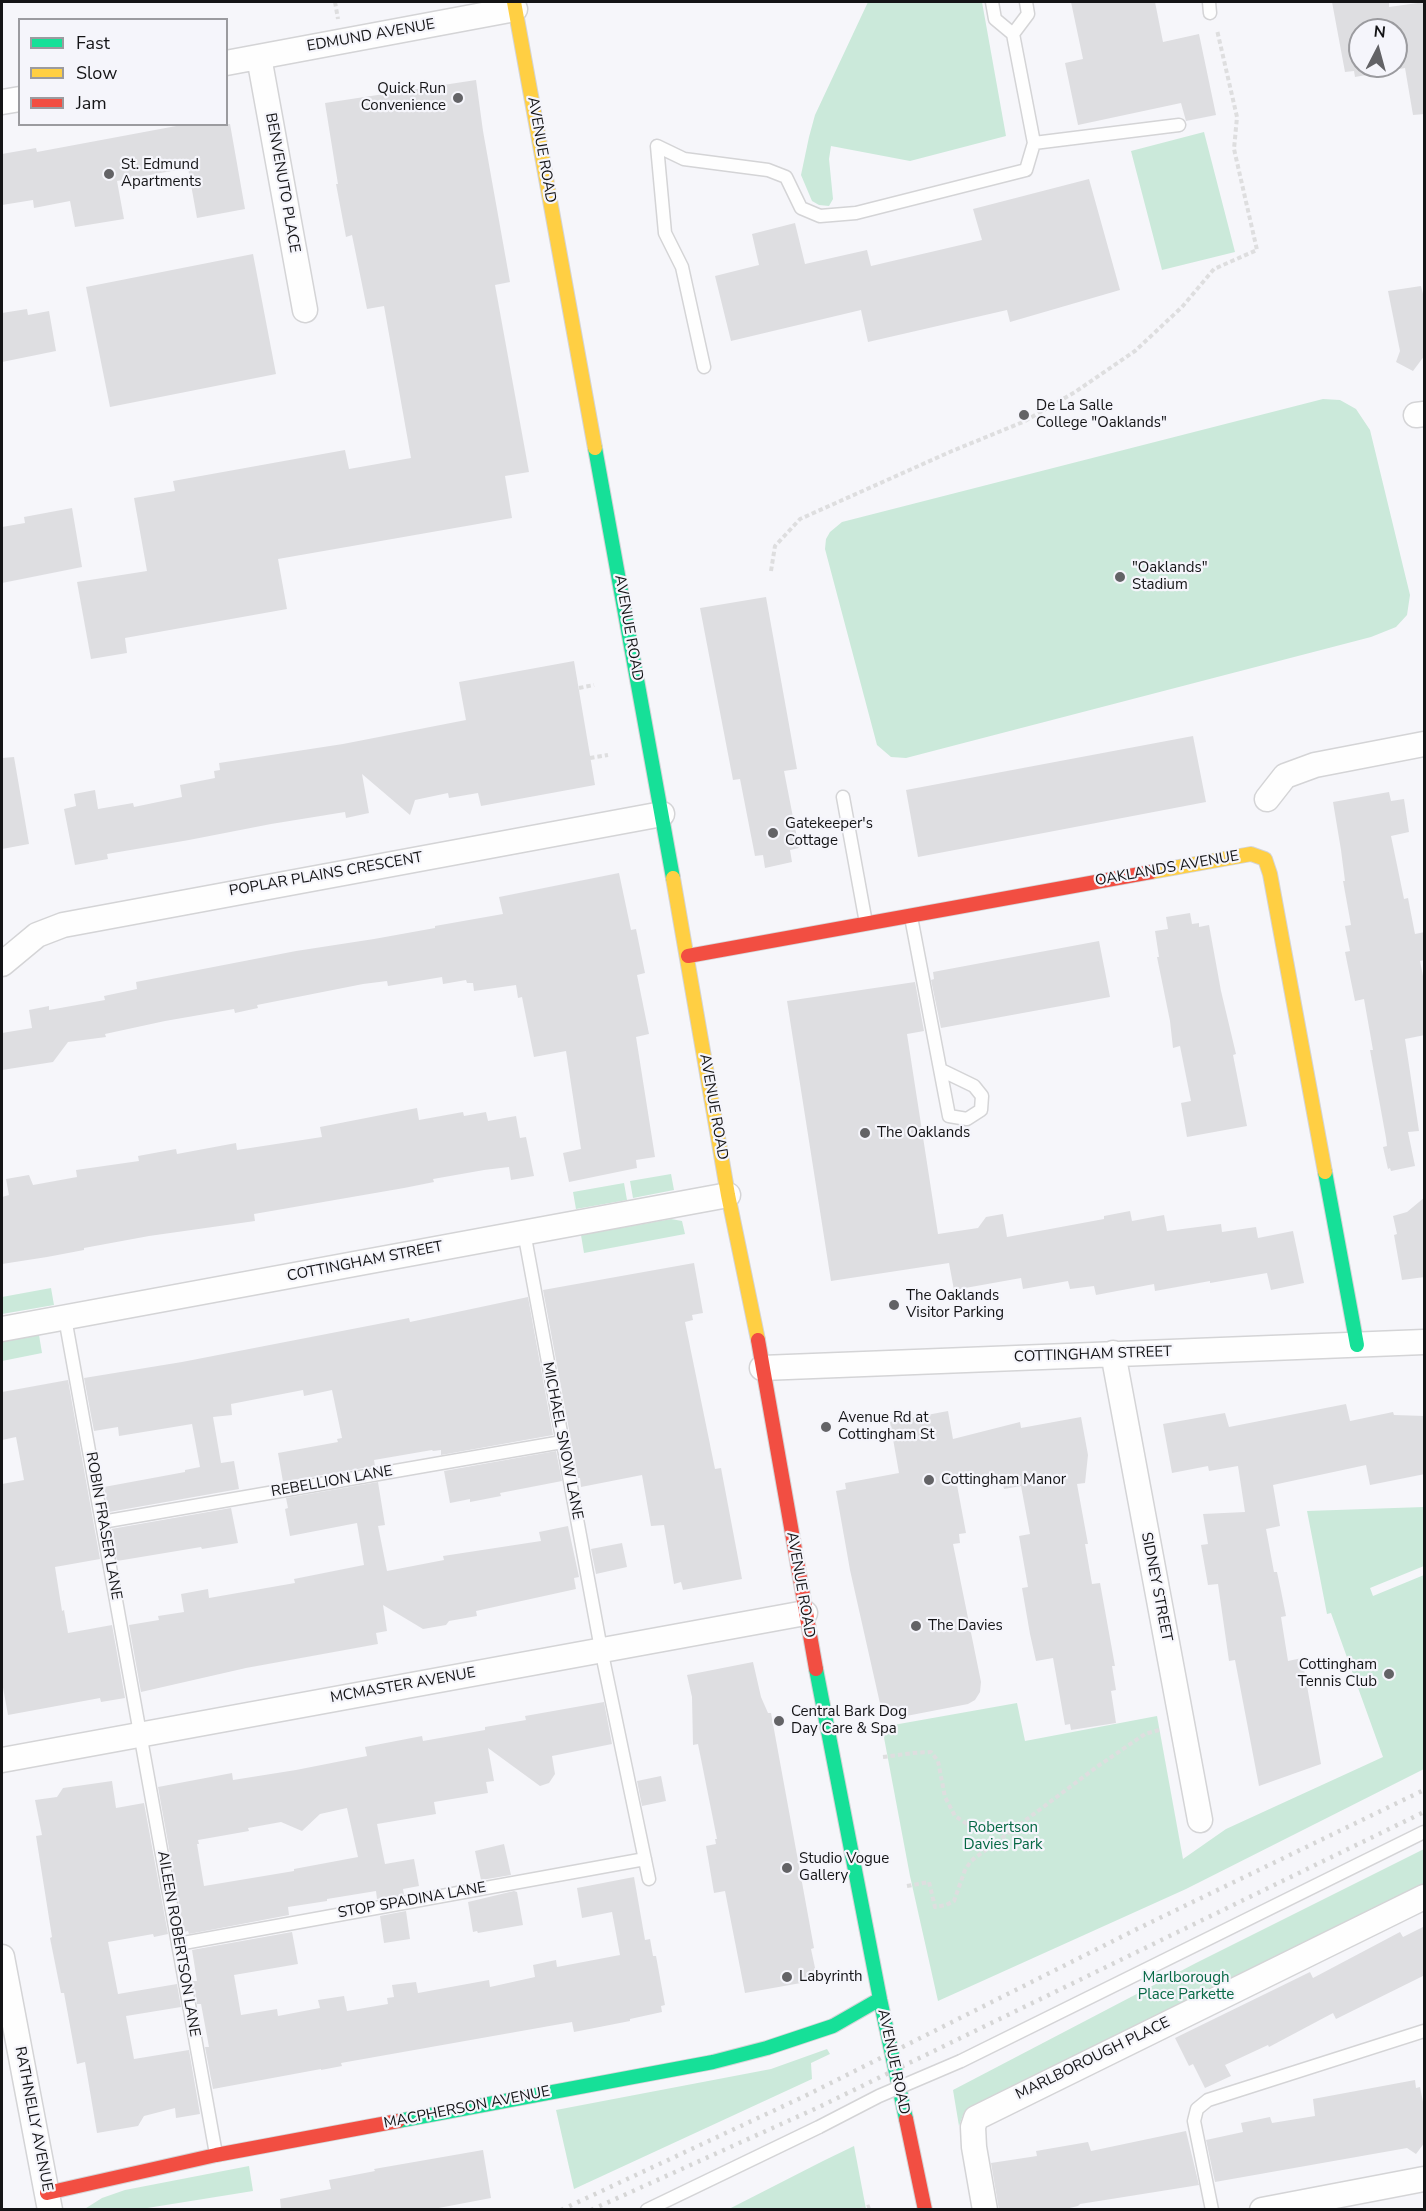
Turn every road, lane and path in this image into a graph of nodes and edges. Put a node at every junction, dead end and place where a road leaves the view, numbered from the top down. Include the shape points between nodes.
1 (335, 2) edge
2 (992, 2) edge
3 (1026, 2) edge
4 (515, 5) edge
5 (1209, 7) edge
6 (338, 19) dead end
7 (1013, 33) junction
8 (259, 57) junction
9 (228, 63) edge
10 (18, 99) edge
11 (2, 102) edge
12 (1179, 125) dead end
13 (1034, 143) junction
14 (305, 310) dead end
15 (704, 367) dead end
16 (771, 571) dead end
17 (594, 685) dead end
18 (579, 688) dead end
19 (1425, 744) edge
20 (608, 755) dead end
21 (590, 758) dead end
22 (843, 797) dead end
23 (1267, 799) dead end
24 (662, 814) junction
25 (911, 917) junction
26 (867, 925) junction
27 (688, 956) junction
28 (2, 964) edge
29 (941, 1070) dead end
30 (728, 1195) junction
31 (524, 1232) junction
32 (64, 1318) junction
33 (2, 1329) edge
34 (1425, 1342) edge
35 (1357, 1345) junction
36 (1113, 1353) junction
37 (762, 1368) junction
38 (562, 1442) junction
39 (102, 1522) junction
40 (805, 1613) junction
41 (601, 1649) junction
42 (1162, 1729) dead end
43 (141, 1734) junction
44 (883, 1758) dead end
45 (2, 1760) edge
46 (1200, 1820) dead end
47 (1010, 1832) junction
48 (1425, 1832) edge
49 (645, 1859) junction
50 (649, 1879) dead end
51 (907, 1886) dead end
52 (1425, 1897) edge
53 (178, 1944) junction
54 (2, 1957) edge
55 (880, 1999) junction
56 (1425, 2031) edge
57 (216, 2155) junction
58 (1425, 2179) edge
59 (48, 2201) edge
60 (870, 2206) dead end
61 (647, 2210) edge
62 (860, 2210) edge
63 (925, 2210) edge
64 (985, 2210) edge
65 (1212, 2210) edge
66 (1262, 2210) edge

1 - 6 path
2 - 7 lane via 995,19
3 - 7 lane via 1028,14
4 - 8 street, EDMUND AVENUE
4 - 24 main road, AVENUE ROAD
5 - 16 path via 1237,117 1234,149 1257,250 1214,269 1182,307 1135,351 1075,392 1023,422 800,519 775,546
7 - 13 lane
8 - 9 street, EDMUND AVENUE
8 - 14 street, BENVENUTO PLACE
10 - 11 street
12 - 13 lane
13 - 15 lane via 1026,170 856,213 820,216 801,208 786,177 768,170 684,159 657,146 665,232 682,267
17 - 18 path
19 - 23 street via 1315,765 1285,776
20 - 21 path
22 - 26 lane
24 - 27 main road, AVENUE ROAD
24 - 28 street, POPLAR PLAINS CRESCENT via 63,925 37,935
25 - 26 main road, OAKLANDS AVENUE
25 - 29 lane
25 - 35 main road, OAKLANDS AVENUE via 1251,854 1264,859
26 - 27 main road, OAKLANDS AVENUE
27 - 30 main road, AVENUE ROAD
30 - 31 street, COTTINGHAM STREET
30 - 37 main road, AVENUE ROAD
31 - 32 street, COTTINGHAM STREET
31 - 38 lane, MICHAEL SNOW LANE
32 - 33 street, COTTINGHAM STREET
32 - 39 lane, ROBIN FRASER LANE
34 - 35 street, COTTINGHAM STREET
35 - 36 street, COTTINGHAM STREET
36 - 37 street, COTTINGHAM STREET
36 - 46 street, SIDNEY STREET
37 - 40 main road, AVENUE ROAD
38 - 39 lane, REBELLION LANE
38 - 41 lane, MICHAEL SNOW LANE
39 - 43 lane, ROBIN FRASER LANE
40 - 41 street, MCMASTER AVENUE
40 - 55 main road, AVENUE ROAD
41 - 43 street, MCMASTER AVENUE
41 - 49 lane, MICHAEL SNOW LANE
42 - 47 path via 1145,1734
43 - 45 street, MCMASTER AVENUE
43 - 53 lane, AILEEN ROBERTSON LANE
44 - 47 path via 931,1752 938,1761 945,1797 955,1816 973,1828
47 - 51 path via 971,1861 954,1901 935,1907 929,1882
48 - 61 lane, bridge via 961,2061 879,2096
49 - 50 lane, MICHAEL SNOW LANE
49 - 53 lane, STOP SPADINA LANE
52 - 64 street, MARLBOROUGH PLACE via 976,2118 974,2147
53 - 57 lane, AILEEN ROBERTSON LANE
54 - 59 street, RATHNELLY AVENUE
55 - 57 main road, MACPHERSON AVENUE via 832,2026 713,2062
55 - 63 main road, AVENUE ROAD
56 - 65 lane via 1208,2100 1197,2109 1194,2121
57 - 59 main road, MACPHERSON AVENUE via 80,2184
58 - 66 street
60 - 62 path

